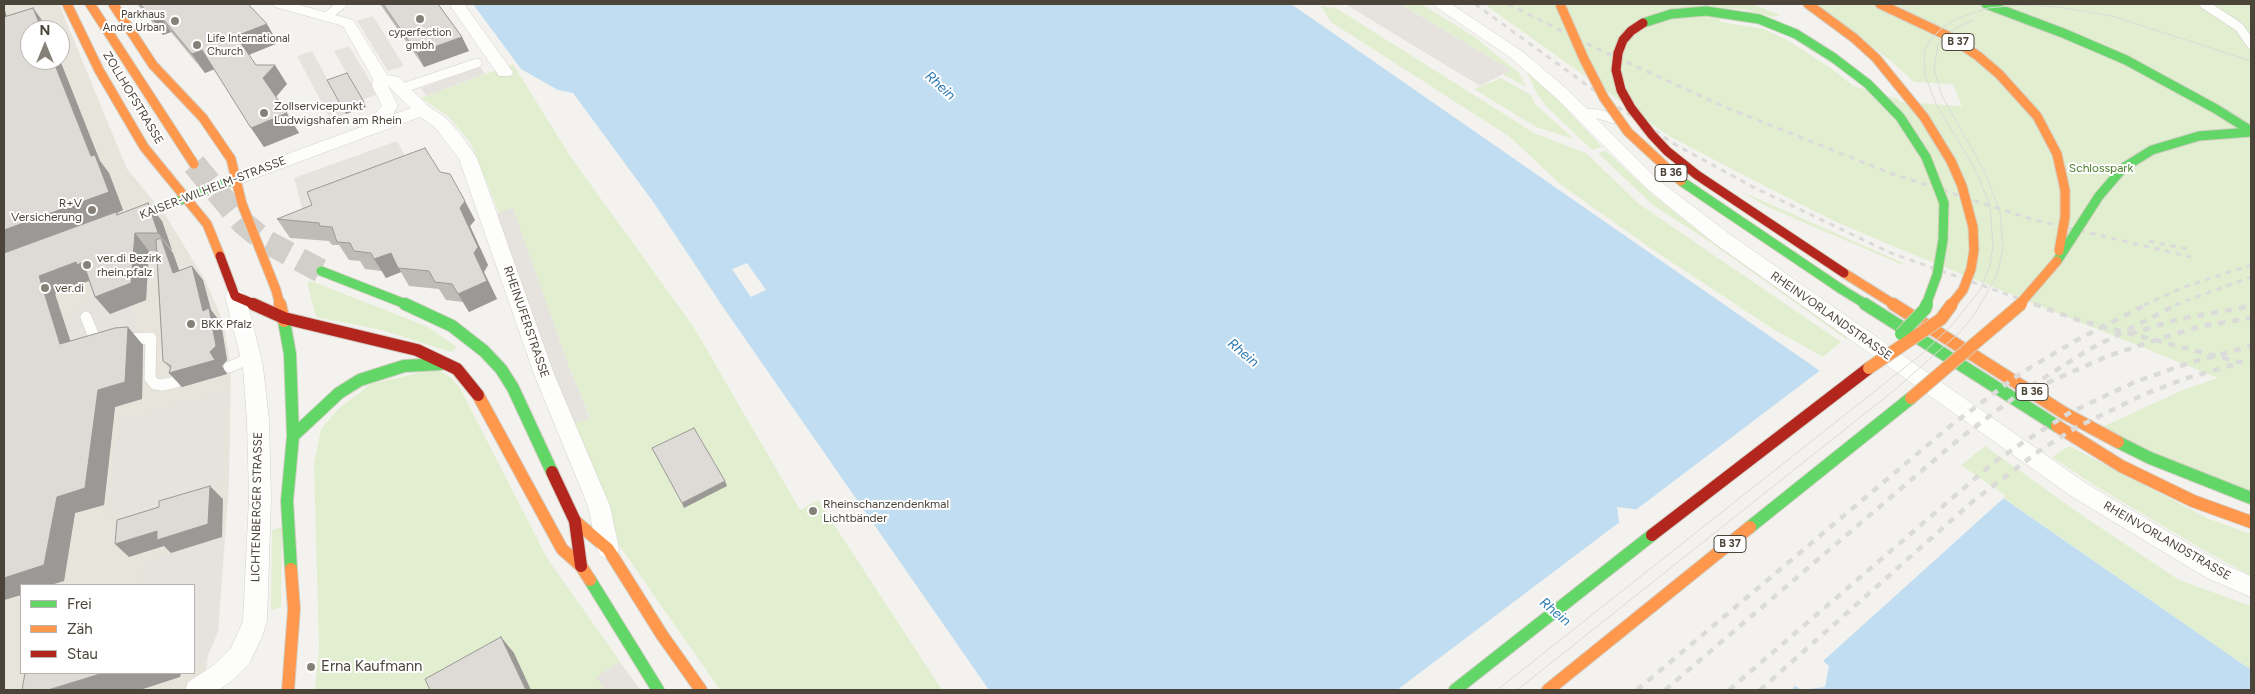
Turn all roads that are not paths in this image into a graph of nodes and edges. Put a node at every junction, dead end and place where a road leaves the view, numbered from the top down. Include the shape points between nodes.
1 (67, 4) edge
2 (90, 4) edge
3 (113, 4) edge
4 (280, 4) edge
5 (342, 4) edge
6 (456, 4) edge
7 (1441, 4) edge
8 (1560, 4) edge
9 (1808, 4) edge
10 (1880, 4) edge
11 (1986, 4) edge
12 (2204, 4) edge
13 (326, 17) junction
14 (1816, 25) dead end
15 (2251, 44) edge
16 (477, 63) dead end
17 (1884, 69) junction
18 (505, 72) dead end
19 (381, 79) junction
20 (400, 89) junction
21 (422, 110) junction
22 (1581, 113) junction
23 (367, 130) junction
24 (1634, 131) dead end
25 (2251, 132) edge
26 (194, 164) tunnel mouth
27 (236, 179) junction
28 (186, 198) junction
29 (110, 227) edge
30 (2058, 260) junction
31 (321, 271) tunnel mouth
32 (234, 296) junction
33 (86, 317) dead end
34 (284, 318) junction
35 (251, 358) junction
36 (447, 363) junction
37 (229, 367) dead end
38 (1869, 368) junction
39 (176, 382) edge
40 (293, 436) junction
41 (2251, 498) edge
42 (575, 521) junction
43 (2251, 522) edge
44 (608, 549) junction
45 (581, 566) junction
46 (2251, 588) edge
47 (197, 690) edge
48 (288, 690) edge
49 (658, 690) edge
50 (700, 690) edge
51 (1455, 690) edge
52 (1548, 690) edge

1 - 28 main road, ZOLLHOFSTRASSE via 116,102 144,147
2 - 26 main road
3 - 27 main road via 153,65 203,118 231,159
4 - 13 street
5 - 13 lane
6 - 18 street
7 - 22 street, RHEINVORLANDSTRASSE via 1517,54
8 - 43 main road, B 36, bridge via 1604,98 1628,132 1692,190 1840,289 2121,466 2194,501
9 - 17 main road via 1854,38
10 - 30 main road, B 37, bridge via 1950,37 1971,51 2000,74 2037,116 2057,154 2065,190
11 - 25 main road via 2126,60 2208,104
12 - 15 lane via 2239,27
13 - 19 street via 348,23
14 - 17 main road
16 - 20 lane
17 - 38 main road, bridge via 1913,102 1951,161 1962,186 1973,227 1974,250 1963,290 1941,319
19 - 20 street, RHEINUFERSTRASSE via 393,82
19 - 23 street via 380,86 390,106
20 - 21 street, RHEINUFERSTRASSE
21 - 23 street, KAISER-WILHELM-STRASSE
21 - 44 street, RHEINUFERSTRASSE via 440,122 468,158 544,374 599,506
22 - 24 lane via 1614,119
22 - 46 street, RHEINVORLANDSTRASSE via 1626,160 1720,238 2079,490 2207,566
23 - 27 street, KAISER-WILHELM-STRASSE
25 - 30 main road, bridge via 2182,140 2135,159 2112,178
27 - 28 main road, KAISER-WILHELM-STRASSE
27 - 34 main road
28 - 29 main road, KAISER-WILHELM-STRASSE
28 - 32 main road, LICHTENBERGER STRASSE via 207,224
30 - 52 main road, B 37, bridge via 2021,304 1911,398
31 - 42 main road via 438,318 466,335 484,351 513,388
32 - 34 main road
32 - 35 street, LICHTENBERGER STRASSE
33 - 39 lane via 96,342 152,338 150,378 155,384
34 - 36 main road via 386,341
34 - 40 main road via 290,354
35 - 37 lane
35 - 47 street, LICHTENBERGER STRASSE via 260,457 255,621 240,656 223,673
36 - 40 main road via 404,366 360,380 339,393
36 - 45 main road via 475,391 562,549
38 - 41 main road, B 36, bridge via 1925,309 1937,275 1943,240 1944,203 1938,184 1926,157 1900,117 1868,84 1806,39 1759,19 1725,13 1687,12 1643,23 1631,31 1618,52 1616,70 1621,90 1652,135 1698,175 1844,273 2064,413 2150,458
38 - 51 main road
40 - 48 main road via 287,501 294,609
42 - 44 main road, RHEINUFERSTRASSE
42 - 45 main road
44 - 50 main road, RHEINUFERSTRASSE
45 - 49 main road

